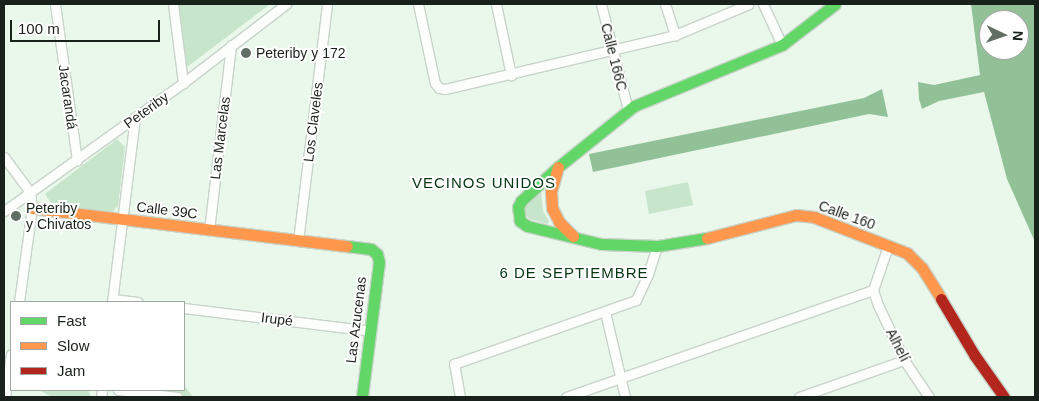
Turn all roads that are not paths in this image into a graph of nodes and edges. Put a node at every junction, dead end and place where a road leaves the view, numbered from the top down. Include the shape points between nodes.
1 (55, 4) edge
2 (172, 4) edge
3 (286, 4) edge
4 (327, 4) edge
5 (418, 4) edge
6 (496, 4) edge
7 (601, 4) edge
8 (665, 4) edge
9 (749, 4) edge
10 (763, 4) edge
11 (835, 4) edge
12 (675, 35) junction
13 (231, 45) junction
14 (782, 45) junction
15 (612, 50) junction
16 (511, 75) junction
17 (184, 83) junction
18 (628, 110) junction
19 (135, 118) junction
20 (4, 157) edge
21 (77, 160) junction
22 (558, 168) junction
23 (30, 192) junction
24 (32, 208) junction
25 (4, 211) edge
26 (123, 219) junction
27 (209, 230) junction
28 (575, 238) junction
29 (298, 241) junction
30 (657, 246) junction
31 (888, 246) junction
32 (371, 249) joint
33 (873, 290) junction
34 (19, 301) edge
35 (113, 301) edge
36 (185, 308) edge
37 (605, 312) junction
38 (370, 331) junction
39 (904, 360) junction
40 (10, 361) edge
41 (620, 379) junction
42 (127, 391) edge
43 (5, 397) edge
44 (178, 397) edge
45 (362, 397) edge
46 (460, 397) edge
47 (566, 397) edge
48 (625, 397) edge
49 (799, 397) edge
50 (930, 397) edge
51 (1004, 397) edge

1 - 21 street, Jacarandá
2 - 17 street
3 - 13 street, Peteriby
4 - 29 street, Los Claveles
5 - 16 street via 439,88
6 - 16 street
7 - 15 street, Calle 166C
8 - 12 street
9 - 12 street
10 - 14 street
11 - 14 main road, Calle 160
12 - 15 street
13 - 17 street, Peteriby
13 - 27 street, Las Marcelas
14 - 18 main road, Calle 160 via 650,98
15 - 16 street
15 - 18 street, Calle 166C
17 - 19 street, Peteriby
18 - 22 main road, Calle 160
19 - 21 street, Peteriby
19 - 26 street
20 - 23 street
21 - 23 street, Peteriby
22 - 28 main road via 551,192 552,208 559,222
22 - 28 main road, Calle 160 via 521,200 518,214 520,221 527,226
23 - 24 street
23 - 25 street, Peteriby
24 - 26 main road, Calle 39C
24 - 34 street
26 - 27 main road, Calle 39C
26 - 35 street
27 - 29 main road, Calle 39C
28 - 30 main road, Calle 160 via 601,244
29 - 32 main road, Calle 39C
30 - 31 main road, Calle 160 via 722,235 796,215 814,217
30 - 37 street via 636,300
31 - 33 street
31 - 51 main road, Calle 160 via 907,253 922,268
32 - 38 main road, Las Azucenas via 379,262
33 - 39 street, Alhelí
33 - 41 street
36 - 38 street, Irupé
37 - 41 street
37 - 46 street via 454,364
38 - 45 main road, Las Azucenas
39 - 49 street
39 - 50 street, Alhelí
40 - 43 street
41 - 47 street
41 - 48 street
42 - 44 street

